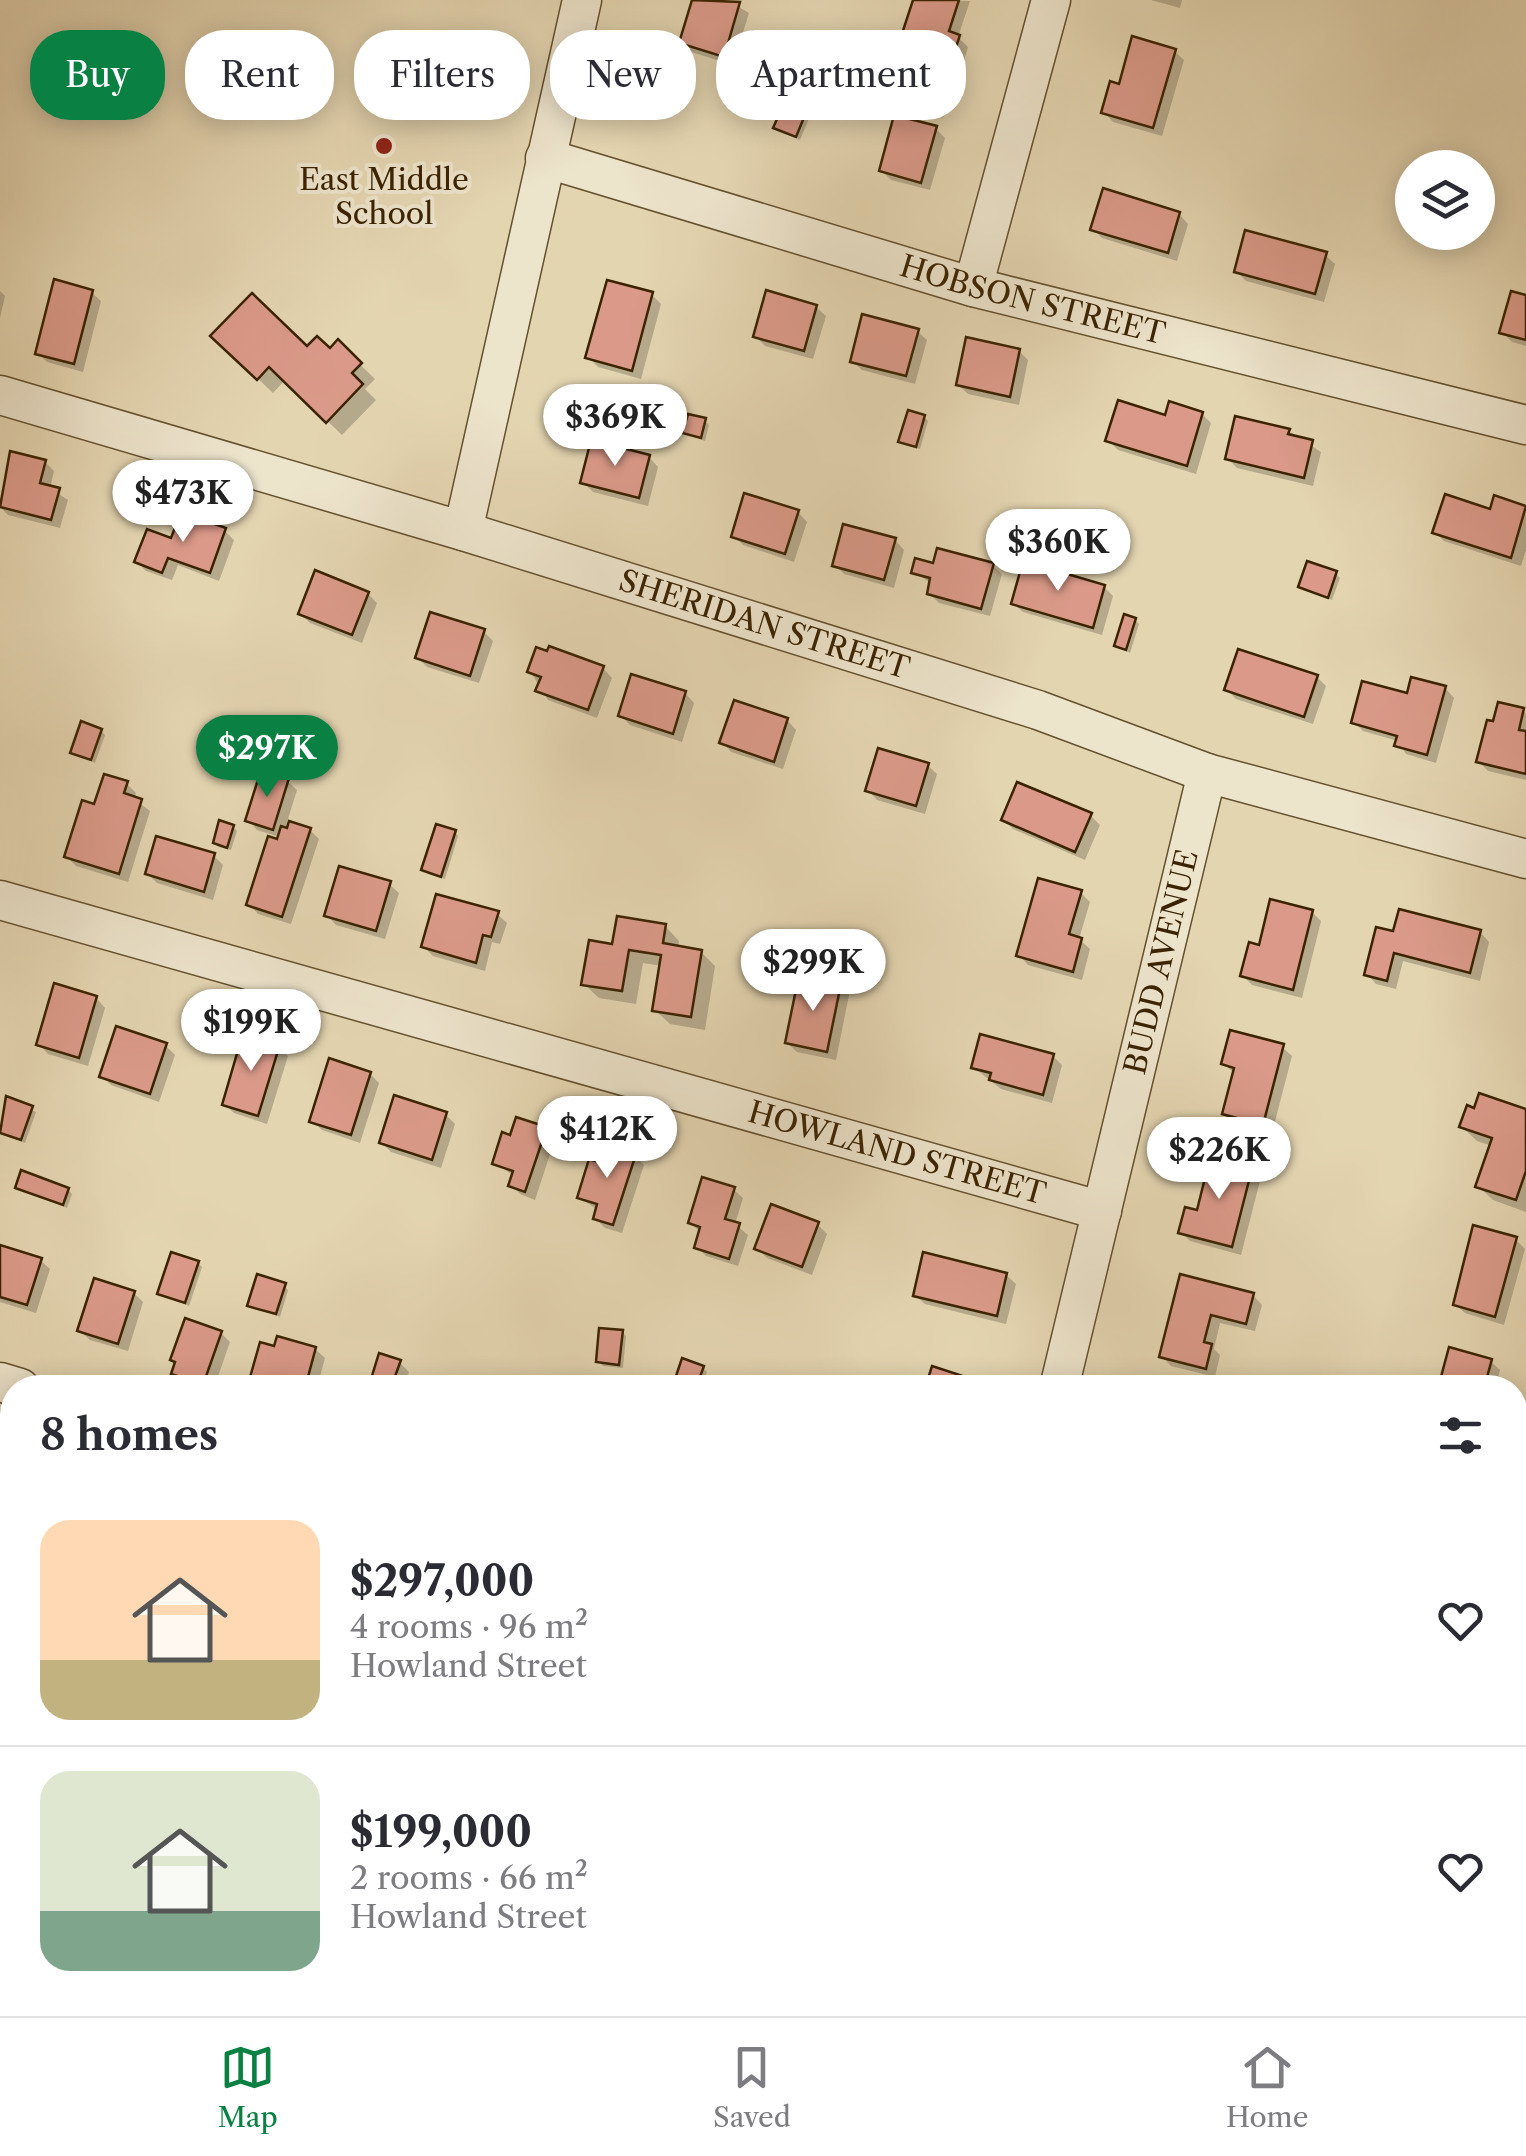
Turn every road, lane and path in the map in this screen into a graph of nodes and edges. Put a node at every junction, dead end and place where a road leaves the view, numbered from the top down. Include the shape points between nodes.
1 (582, 0) edge
2 (1051, 0) edge
3 (545, 158) junction
4 (973, 287) junction
5 (0, 395) edge
6 (1526, 425) edge
7 (463, 531) junction
8 (1207, 772) junction
9 (1526, 858) edge
10 (0, 900) edge
11 (1102, 1211) junction
12 (1063, 1375) edge

1 - 3 street
2 - 4 street
3 - 4 street, HOBSON STREET
3 - 7 street
4 - 6 street, HOBSON STREET
5 - 7 street, SHERIDAN STREET
7 - 8 street, SHERIDAN STREET via 1020,704
8 - 9 street, SHERIDAN STREET
8 - 11 street, BUDD AVENUE
10 - 11 street, HOWLAND STREET
11 - 12 street, BUDD AVENUE

